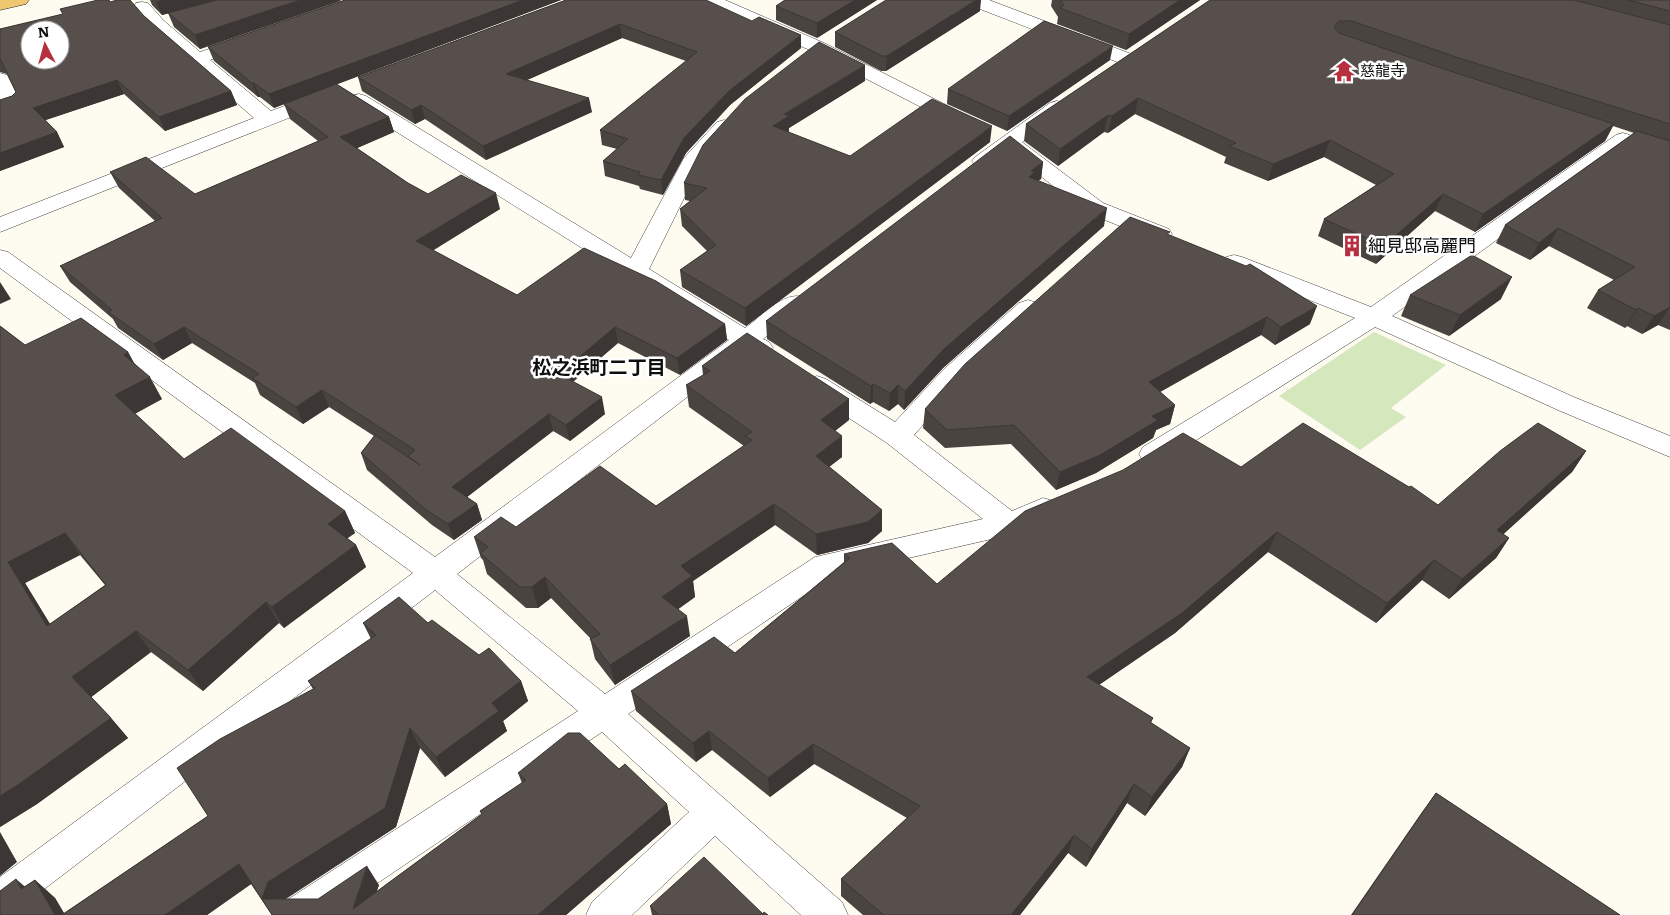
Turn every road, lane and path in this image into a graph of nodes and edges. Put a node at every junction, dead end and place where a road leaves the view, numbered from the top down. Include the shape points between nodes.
1 (20, 0) edge
2 (710, 0) edge
3 (973, 0) edge
4 (0, 5) edge
5 (142, 7) dead end
6 (176, 18) edge
7 (157, 24) junction
8 (264, 36) edge
9 (1150, 43) edge
10 (199, 58) junction
11 (1127, 59) junction
12 (1103, 76) edge
13 (0, 79) edge
14 (1079, 92) edge
15 (0, 109) edge
16 (738, 110) edge
17 (268, 120) junction
18 (991, 133) junction
19 (1623, 139) edge
20 (960, 177) edge
21 (1126, 220) junction
22 (0, 225) edge
23 (1105, 240) edge
24 (1182, 242) edge
25 (1218, 256) edge
26 (0, 257) edge
27 (636, 271) junction
28 (818, 285) edge
29 (1047, 291) edge
30 (1374, 317) junction
31 (747, 340) junction
32 (897, 436) junction
33 (1670, 447) edge
34 (1132, 466) edge
35 (1072, 497) edge
36 (1009, 524) junction
37 (435, 573) junction
38 (603, 712) junction
39 (714, 812) junction
40 (0, 900) edge
41 (298, 915) edge
42 (605, 915) edge
43 (829, 915) edge

1 - 4 main road
2 - 18 street via 818,47 925,103
3 - 11 street
5 - 7 street
6 - 7 street
7 - 10 street
8 - 10 street
9 - 11 street
10 - 17 street
11 - 12 street
13 - 15 street via 12,105
14 - 18 street
16 - 27 street via 694,158
17 - 22 street
17 - 27 street via 351,87
18 - 20 street
18 - 21 street via 1096,208
19 - 30 street
21 - 23 street
21 - 24 street
25 - 30 street
26 - 37 street
27 - 31 street
28 - 31 street
29 - 32 street via 953,375
30 - 33 street
30 - 34 street
31 - 32 street
31 - 37 street
32 - 36 street
35 - 36 street
36 - 38 street via 826,565
37 - 38 street
37 - 40 street
38 - 39 street
38 - 41 street
39 - 42 street
39 - 43 street

